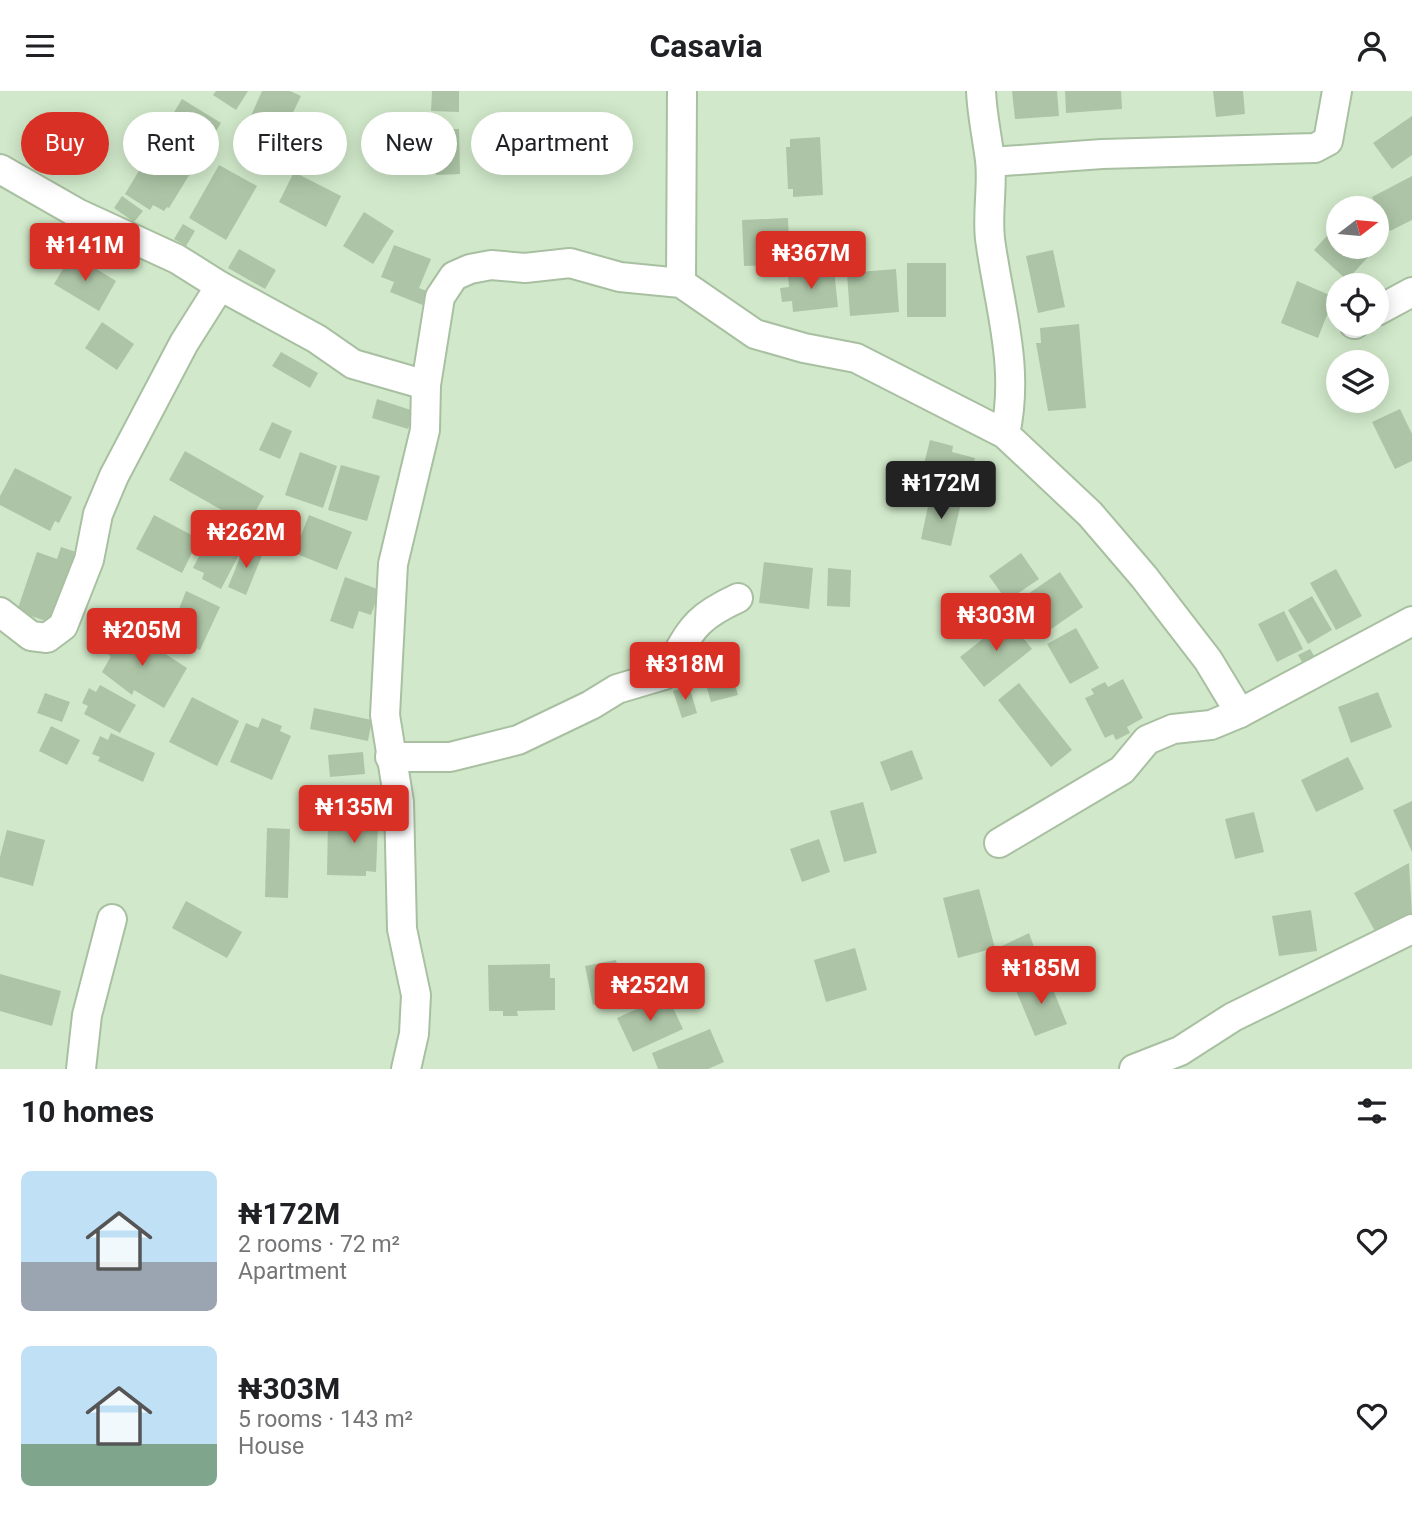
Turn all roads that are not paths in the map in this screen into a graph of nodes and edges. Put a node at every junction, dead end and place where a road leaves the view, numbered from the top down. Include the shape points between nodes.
1 (682, 91) edge
2 (981, 91) edge
3 (1337, 91) edge
4 (990, 162) junction
5 (0, 169) edge
6 (681, 283) junction
7 (220, 286) junction
8 (1412, 292) edge
9 (1389, 304) edge
10 (426, 385) junction
11 (1005, 434) junction
12 (738, 598) dead end
13 (0, 612) edge
14 (1412, 621) edge
15 (1240, 713) junction
16 (390, 757) junction
17 (999, 843) dead end
18 (112, 919) dead end
19 (1412, 929) edge
20 (1179, 1060) edge
21 (81, 1069) edge
22 (407, 1069) edge
23 (1134, 1069) edge

1 - 6 street
2 - 4 street
3 - 4 street via 1328,141 1315,148 1114,153
4 - 11 street via 990,235 1012,375 1012,405
5 - 7 street via 77,213 177,259
6 - 10 street via 620,277 570,263 470,269 454,276 440,297
6 - 11 street via 755,334 856,358
7 - 10 street via 353,364
7 - 13 street via 184,343 114,476 63,626 47,638 31,636
8 - 9 street
10 - 16 street via 425,430 393,564 385,703
11 - 15 street via 1090,514 1144,577 1208,660
12 - 16 street via 700,619 663,675 617,689 518,740 450,757
14 - 15 street
15 - 17 street via 1147,740 1122,770
16 - 22 street via 399,802 402,929 416,995
18 - 21 street via 87,1015
19 - 20 street via 1233,1017
20 - 23 street

